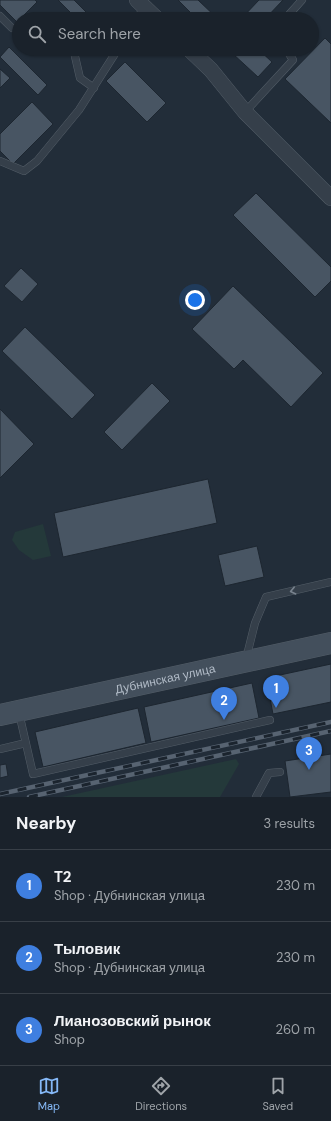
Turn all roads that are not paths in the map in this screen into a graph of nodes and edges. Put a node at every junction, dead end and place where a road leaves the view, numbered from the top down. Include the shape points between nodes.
1 (302, 0) edge
2 (291, 12) edge
3 (0, 16) edge
4 (12, 28) dead end
5 (75, 56) edge
6 (114, 56) edge
7 (196, 56) edge
8 (290, 56) edge
9 (94, 88) junction
10 (246, 112) junction
11 (0, 161) edge
12 (331, 198) edge
13 (331, 582) edge
14 (331, 643) edge
15 (245, 662) junction
16 (9, 713) edge
17 (270, 720) dead end
18 (26, 743) junction
19 (0, 749) edge
20 (280, 772) dead end
21 (256, 797) edge

1 - 2 lane
3 - 4 lane
5 - 9 lane via 80,78
6 - 9 lane
7 - 10 street
8 - 10 lane via 293,60
9 - 11 lane via 37,161 24,171
10 - 12 street
13 -> 15 lane via 266,597 255,623
14 - 15 street, Дубнинская улица
15 - 16 street, Дубнинская улица
16 - 18 lane
17 - 18 lane via 33,774
18 - 19 lane
20 - 21 lane via 269,773

